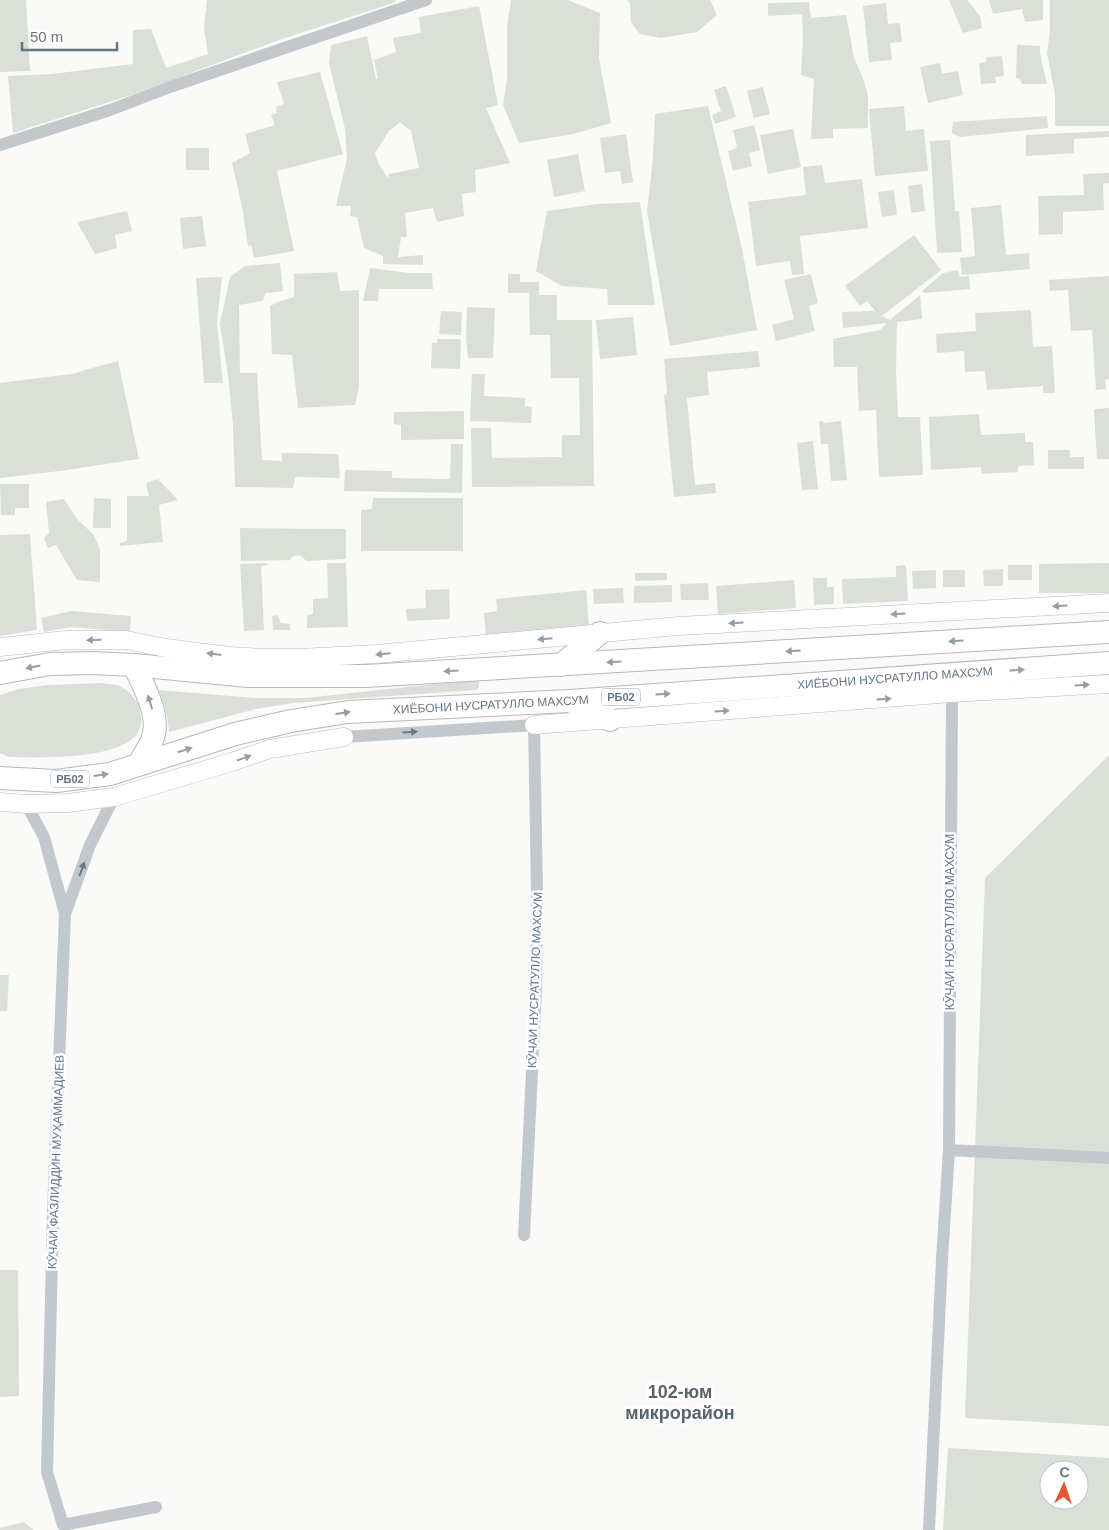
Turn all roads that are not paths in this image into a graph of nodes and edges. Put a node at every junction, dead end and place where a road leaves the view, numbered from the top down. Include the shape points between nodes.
1 (426, 0) edge
2 (0, 144) edge
3 (1109, 603) edge
4 (1109, 632) edge
5 (600, 633) junction
6 (0, 647) edge
7 (1109, 663) edge
8 (134, 664) junction
9 (561, 665) junction
10 (0, 674) edge
11 (1109, 684) edge
12 (952, 693) junction
13 (569, 701) junction
14 (610, 720) junction
15 (534, 725) junction
16 (344, 737) joint
17 (139, 764) junction
18 (0, 778) edge
19 (114, 797) junction
20 (0, 802) edge
21 (26, 804) junction
22 (65, 914) junction
23 (949, 1150) junction
24 (1109, 1158) edge
25 (524, 1235) dead end
26 (156, 1507) dead end
27 (929, 1530) edge

1 - 2 street via 110,110
3 -> 5 street
4 -> 9 highway
5 -> 6 street via 300,658 229,656 126,640 66,640
5 - 9 highway
13 -> 7 highway, ХИЁБОНИ НУСРАТУЛЛО МАХСУМ / РБ02
9 -> 8 highway via 292,677 248,676
8 -> 10 highway via 50,664
17 -> 8 highway via 153,738 154,720 150,700
12 -> 11 street
14 -> 12 street
12 - 23 street, КӮЧАИ НУСРАТУЛЛО МАХСУМ
13 - 14 highway
17 -> 13 highway, ХИЁБОНИ НУСРАТУЛЛО МАХСУМ / РБ02 via 235,734 348,712
14 - 15 street
16 -> 15 street
15 - 25 street, КӮЧАИ НУСРАТУЛЛО МАХСУМ via 536,990
19 -> 16 street via 270,748
18 -> 17 highway, ХИЁБОНИ НУСРАТУЛЛО МАХСУМ / РБ02 via 56,781 110,774
19 - 21 street
22 -> 19 street via 90,845
20 - 21 street
21 - 22 street, КӮЧАИ ФАЗЛИДДИН МУҲАММАДИЕВ via 44,837
22 - 26 street, КӮЧАИ ФАЗЛИДДИН МУҲАММАДИЕВ via 47,1472 63,1525
23 - 24 street
23 - 27 street, КӮЧАИ НУСРАТУЛЛО МАХСУМ

